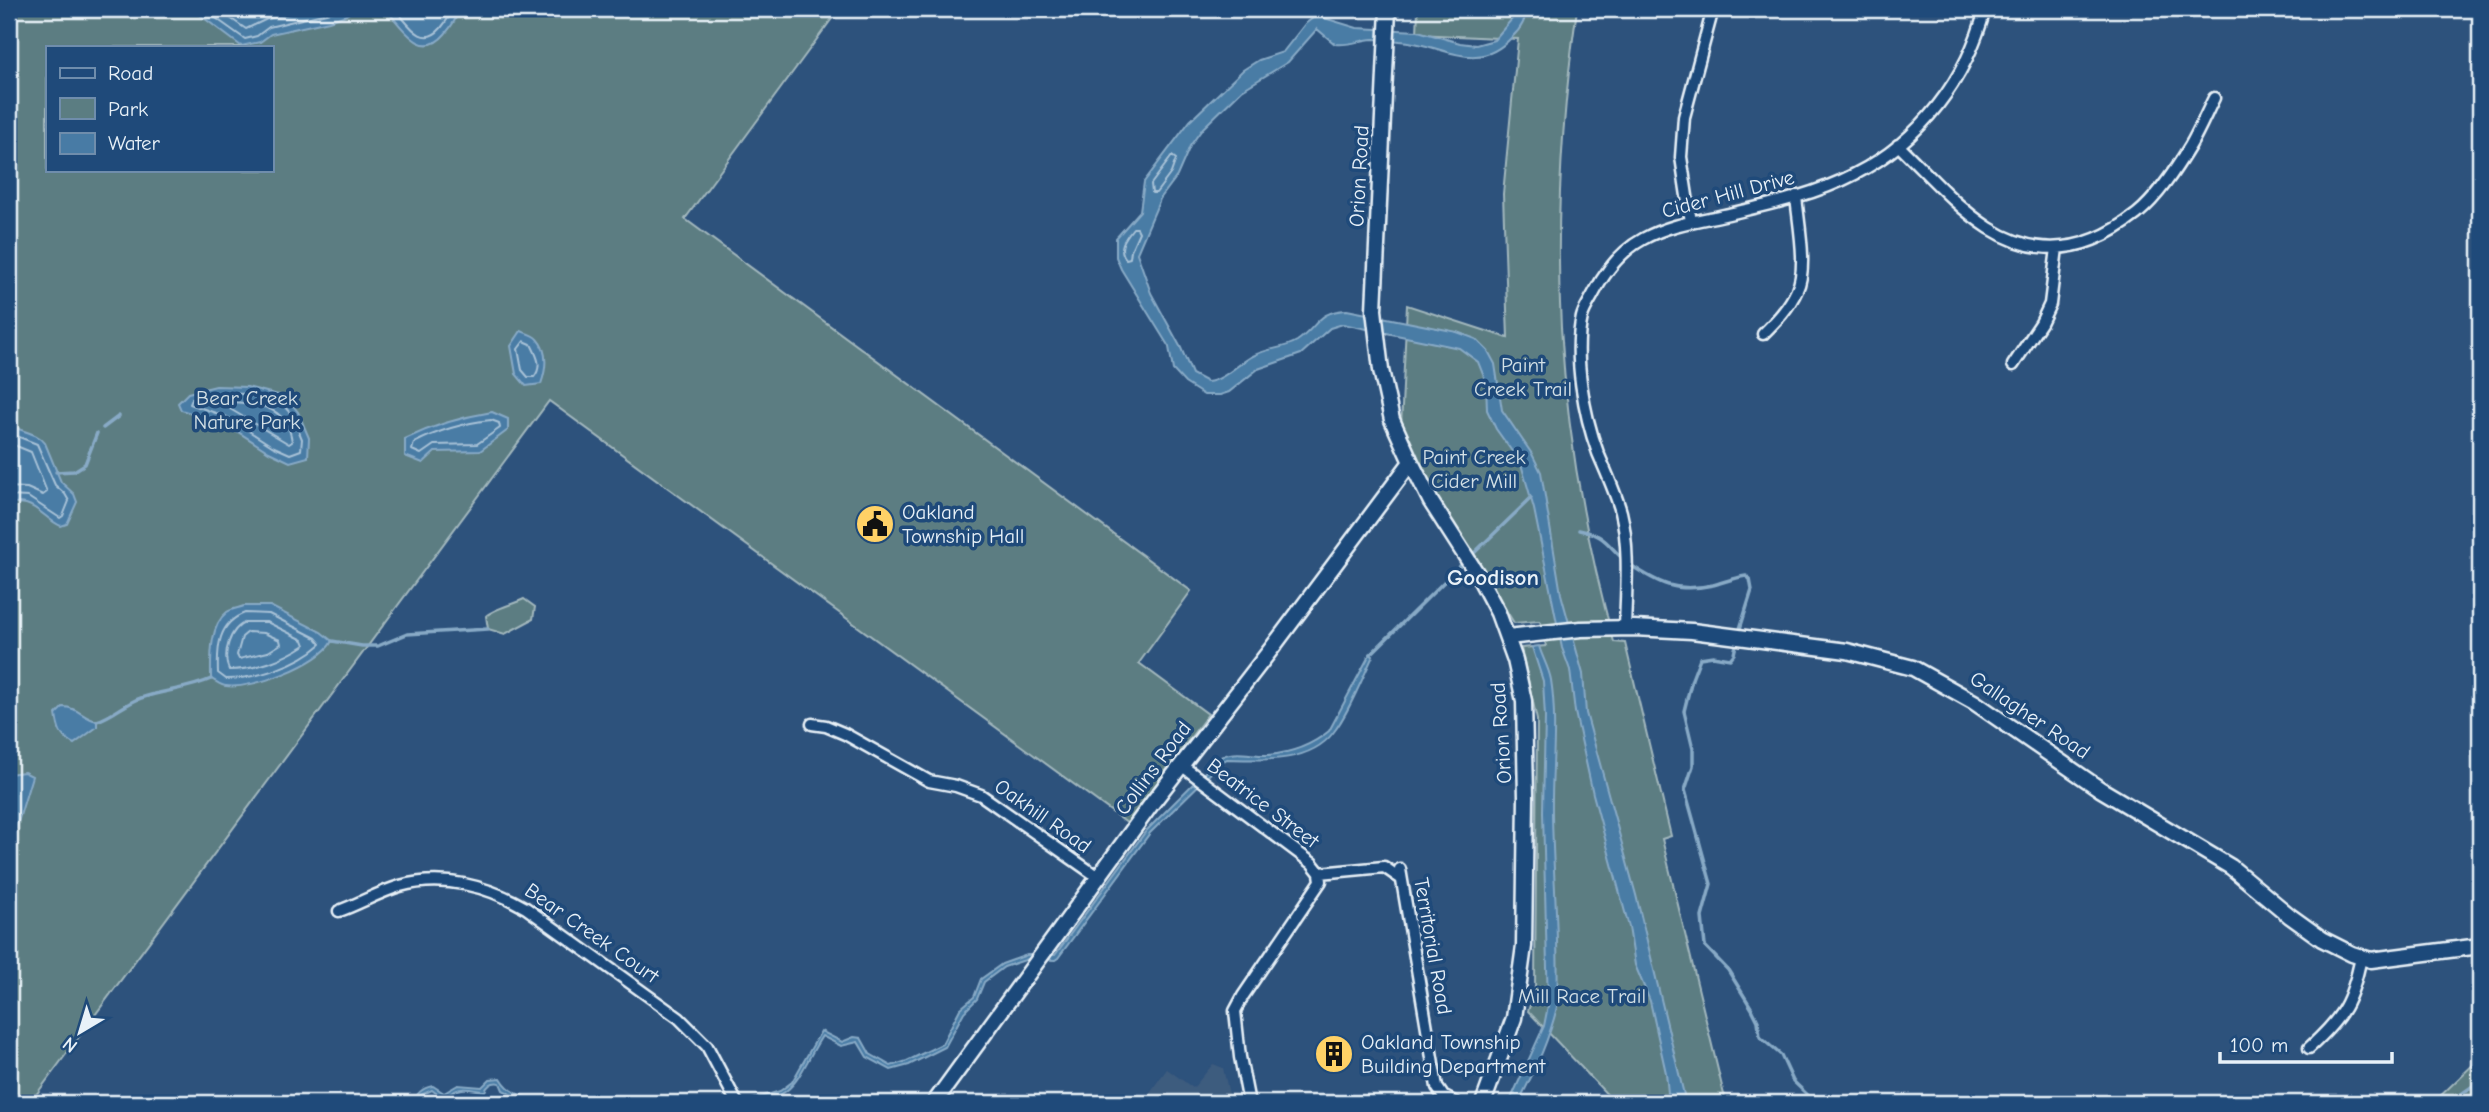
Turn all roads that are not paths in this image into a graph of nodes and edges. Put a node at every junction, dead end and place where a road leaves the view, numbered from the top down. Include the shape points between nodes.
1 (1713, 9) edge
2 (1985, 9) edge
3 (1388, 16) edge
4 (2214, 98) dead end
5 (1898, 145) junction
6 (1796, 196) junction
7 (1691, 222) junction
8 (2057, 248) junction
9 (1763, 334) dead end
10 (2013, 365) dead end
11 (1411, 462) junction
12 (1625, 628) junction
13 (1508, 637) junction
14 (812, 724) dead end
15 (1181, 765) junction
16 (1320, 873) junction
17 (1098, 877) junction
18 (339, 911) dead end
19 (2480, 946) edge
20 (2361, 957) junction
21 (2309, 1048) dead end
22 (737, 1103) edge
23 (934, 1103) edge
24 (1249, 1103) edge
25 (1456, 1103) edge
26 (1483, 1103) edge

1 - 7 street via 1684,117 1681,157
2 - 5 street, Cider Hill Drive via 1958,78 1926,121
3 - 11 street, Orion Road via 1374,310 1392,420
4 - 8 street via 2191,145 2139,212 2101,237
5 - 6 street, Cider Hill Drive via 1854,175
5 - 8 street via 1969,214 1992,230 2022,244
6 - 7 street, Cider Hill Drive
6 - 9 street via 1802,270 1799,288
7 - 12 street, Cider Hill Drive via 1624,251 1606,272 1582,316 1580,373 1587,410 1621,514
8 - 10 street via 2050,304
11 - 13 street, Orion Road via 1479,577
11 - 15 street, Collins Road
12 - 13 street, Gallagher Road
12 - 20 street, Gallagher Road via 1692,631 1847,651 1913,668 1974,702 2100,789 2231,867 2322,939
13 - 26 street, Orion Road via 1524,701 1524,946 1514,1018
14 - 17 street, Oakhill Road via 845,734 929,781 981,795
15 - 16 street, Beatrice Street
15 - 17 street, Collins Road
16 - 24 street via 1321,881 1235,1011
16 - 25 street, Territorial Road via 1384,867 1400,874 1437,1087
17 - 23 street, Collins Road
18 - 22 street, Bear Creek Court via 418,883 451,882 503,895 679,1018 707,1046
19 - 20 street, Gallagher Road via 2389,959
20 - 21 street via 2346,1009

